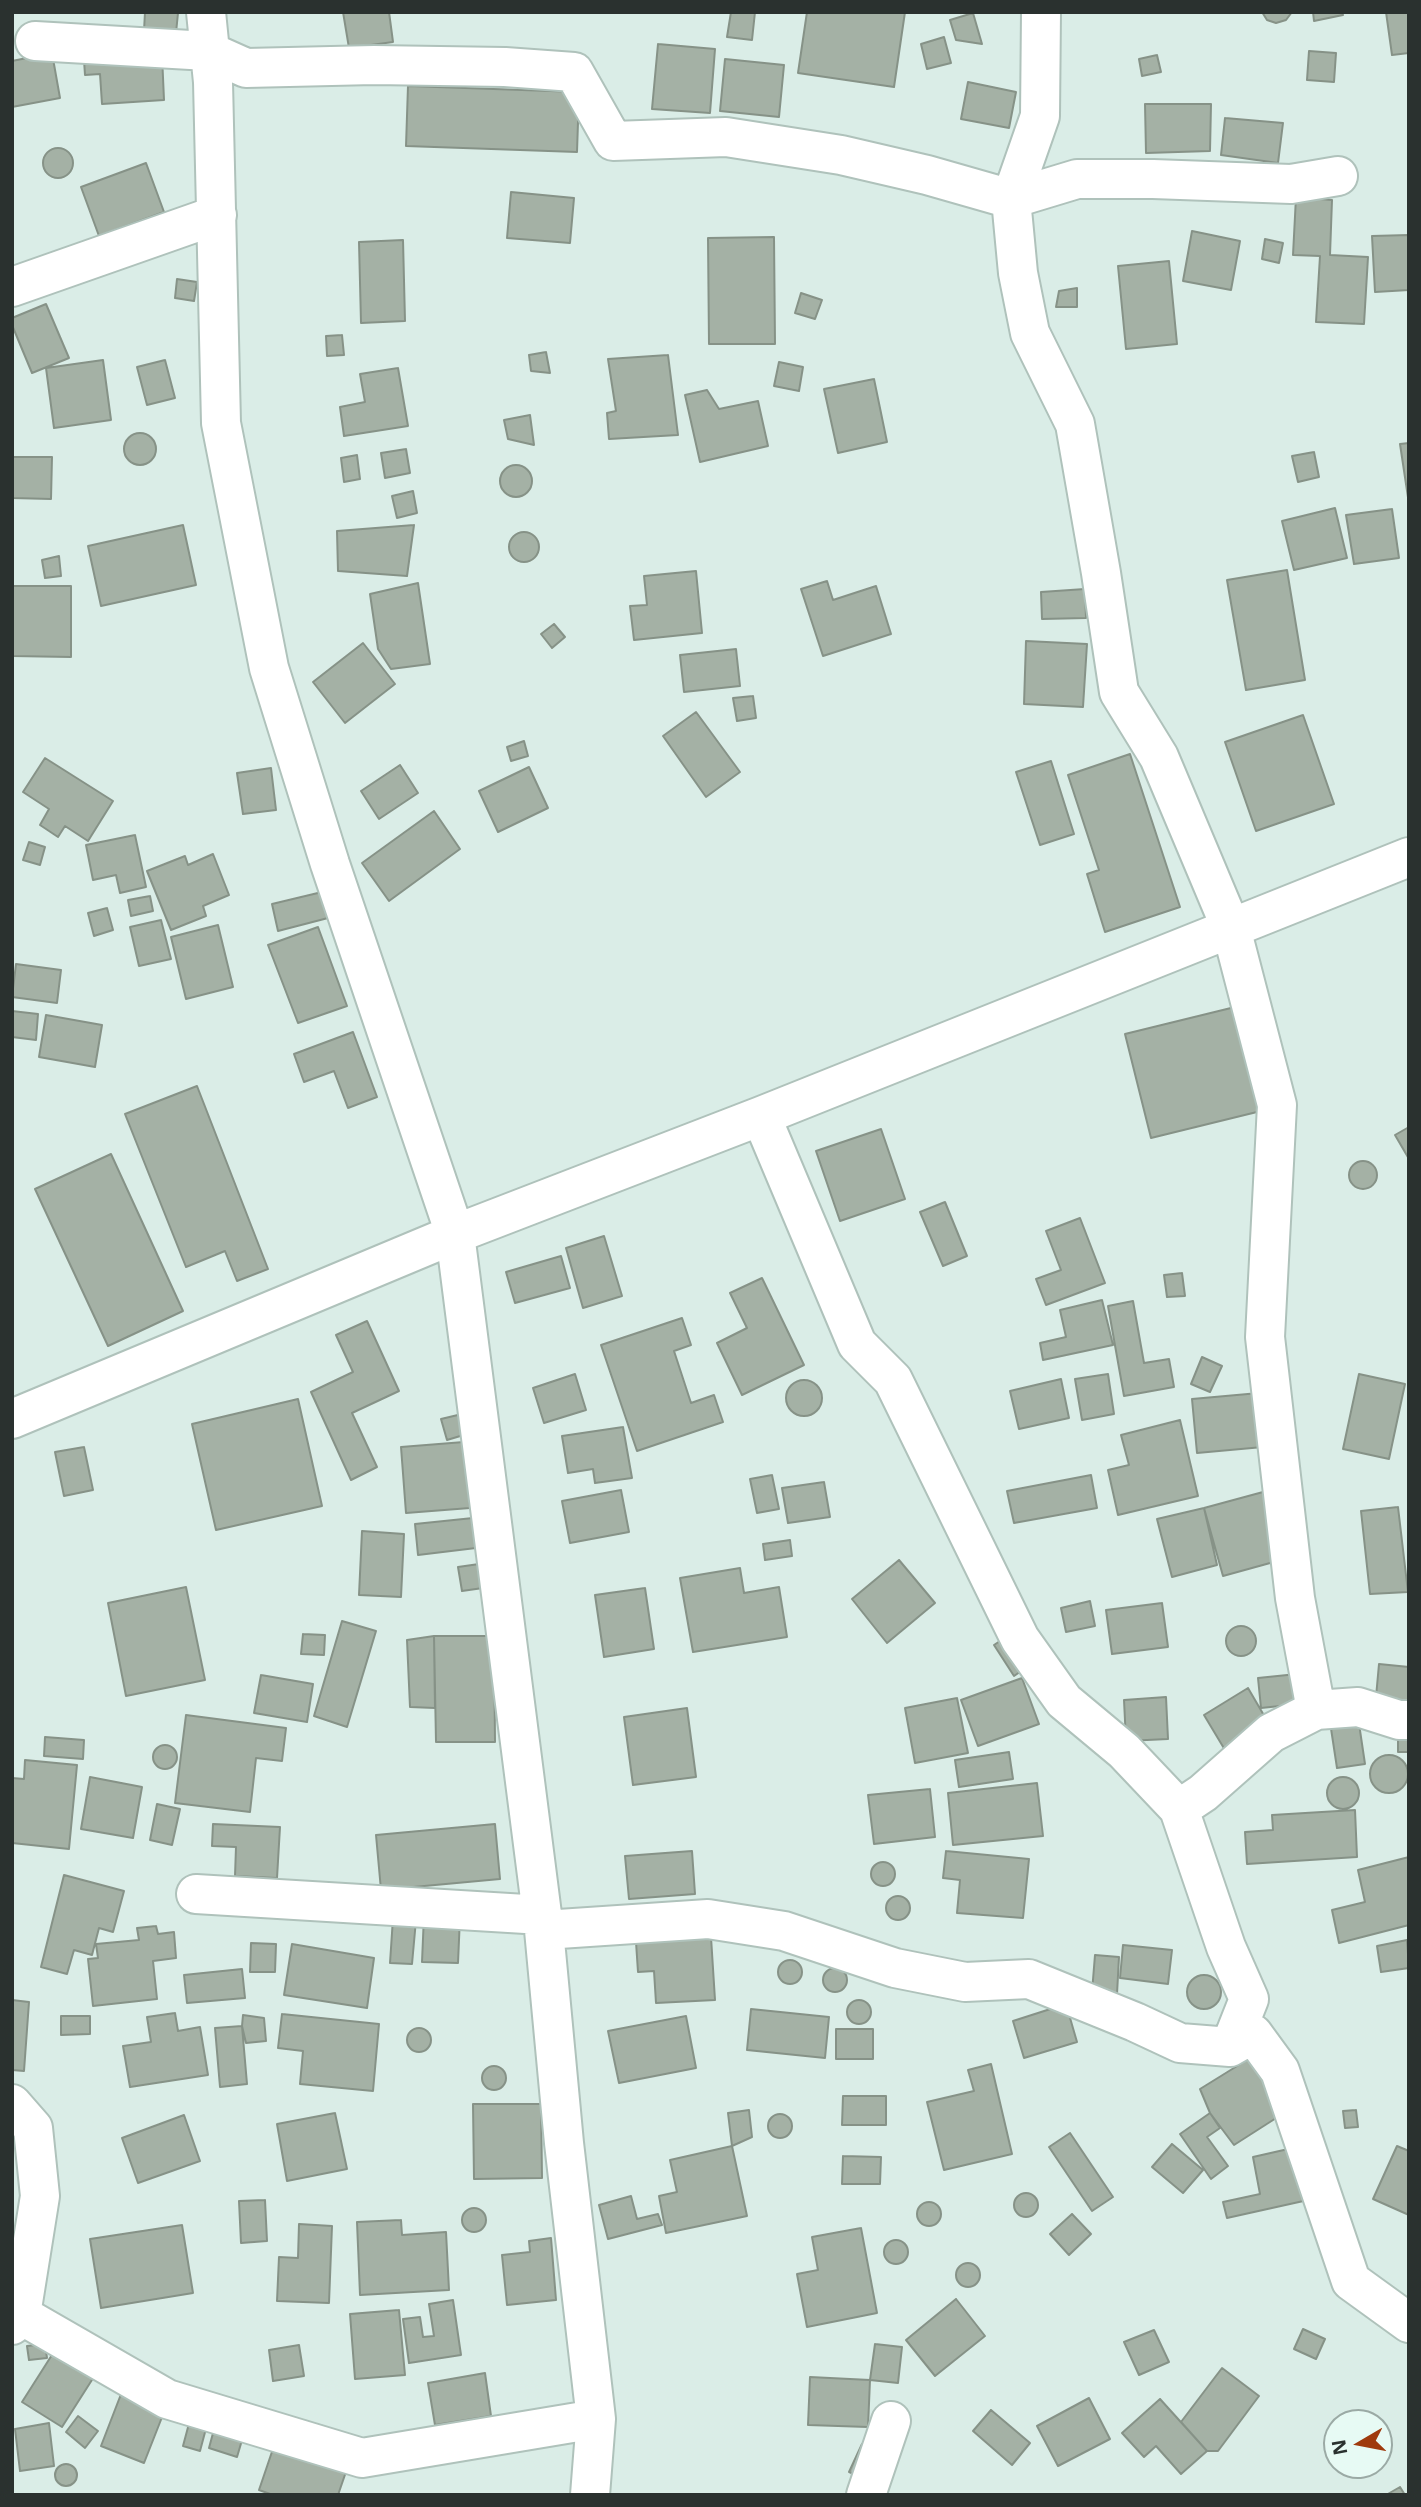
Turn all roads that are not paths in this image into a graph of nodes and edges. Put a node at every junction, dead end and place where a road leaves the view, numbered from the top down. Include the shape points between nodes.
1 (206, 12) edge
2 (1041, 12) edge
3 (35, 41) dead end
4 (210, 53) junction
5 (1338, 176) dead end
6 (1011, 199) junction
7 (217, 215) junction
8 (12, 287) edge
9 (1409, 858) edge
10 (1231, 928) junction
11 (761, 1116) junction
12 (455, 1234) junction
13 (12, 1419) edge
14 (1316, 1710) junction
15 (1409, 1720) edge
16 (1179, 1809) junction
17 (196, 1894) dead end
18 (543, 1923) junction
19 (1230, 2047) junction
20 (12, 2104) edge
21 (17, 2320) edge
22 (1409, 2323) edge
23 (596, 2419) junction
24 (891, 2421) dead end
25 (590, 2495) edge
26 (866, 2495) edge

1 - 4 street
2 - 6 street via 1040,116
3 - 4 street
4 - 6 street via 246,68 374,65 574,72 613,141 726,137 841,155
4 - 7 street
5 - 6 street via 1291,184 1077,180
6 - 10 street via 1030,333 1075,424 1119,692 1159,757
7 - 8 street
7 - 12 street via 222,424 269,668
9 - 10 street
10 - 11 street
10 - 14 street via 1277,1105 1265,1337 1295,1598
11 - 12 street
11 - 16 street via 857,1344 893,1380 1020,1639 1064,1701 1124,1751
12 - 13 street
12 - 18 street
14 - 15 street via 1358,1707
14 - 16 street via 1270,1733
16 - 19 street via 1226,1947 1249,1999
17 - 18 street
18 - 19 street via 708,1919 784,1931 895,1968 965,1982 1029,1979 1180,2043
18 - 23 street
19 - 22 street via 1253,2034 1280,2071 1351,2281
20 - 21 street via 33,2127 40,2196
21 - 23 street via 167,2399 362,2458
23 - 25 street
24 - 26 street

